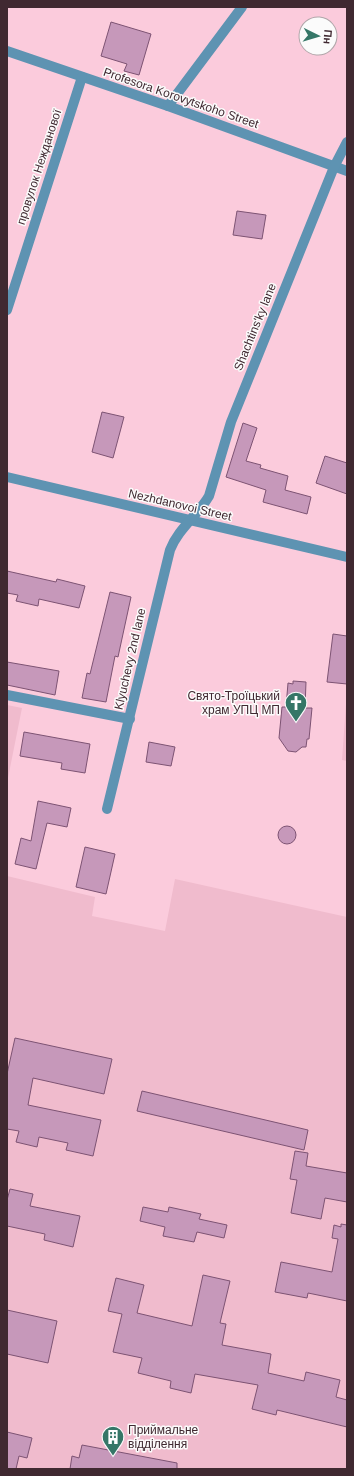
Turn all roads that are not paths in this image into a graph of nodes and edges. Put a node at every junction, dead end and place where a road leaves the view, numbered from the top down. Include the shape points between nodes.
1 (242, 7) edge
2 (7, 51) edge
3 (82, 77) junction
4 (168, 106) junction
5 (347, 142) edge
6 (334, 167) junction
7 (347, 171) edge
8 (7, 310) edge
9 (7, 477) edge
10 (190, 521) junction
11 (347, 557) edge
12 (7, 695) edge
13 (130, 719) junction
14 (107, 810) dead end

1 - 4 street
2 - 3 street, Profesora Korovytskoho Street
3 - 4 street, Profesora Korovytskoho Street
3 - 8 street, провулок Нежданової
4 - 6 street, Profesora Korovytskoho Street
5 - 6 street, Shachtins'ky lane
6 - 7 street, Profesora Korovytskoho Street
6 - 10 street, Shachtins'ky lane via 231,422 209,496
9 - 10 street, Nezhdanovoi Street
10 - 11 street, Nezhdanovoi Street
10 - 13 street, Klyuchevy 2nd lane via 174,540 170,550
12 - 13 street
13 - 14 street, Klyuchevy 2nd lane

